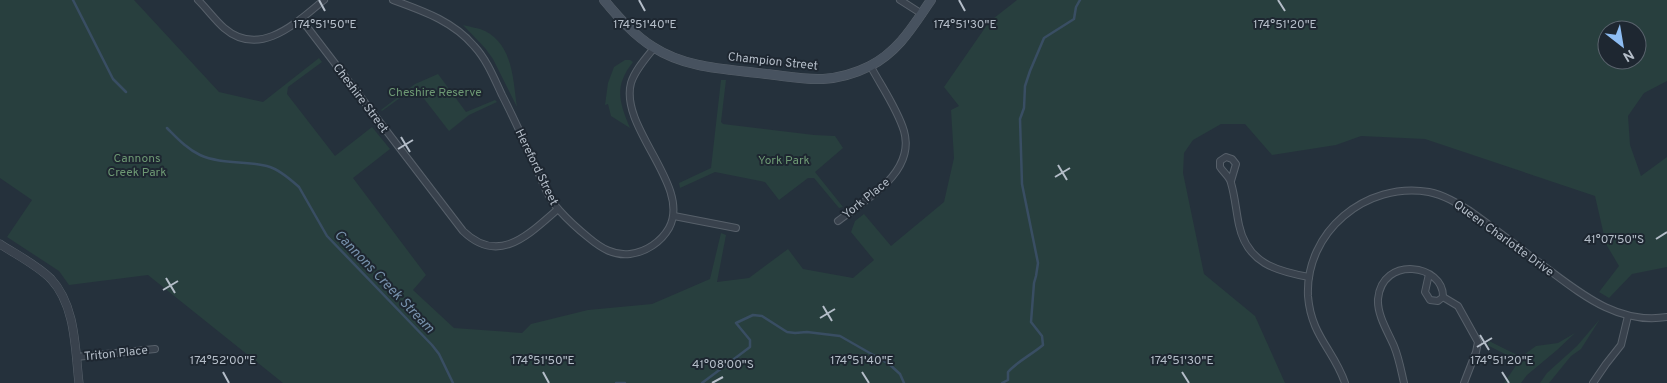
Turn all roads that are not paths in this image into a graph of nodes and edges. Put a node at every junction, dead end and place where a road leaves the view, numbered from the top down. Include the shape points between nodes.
1 (198, 0) edge
2 (324, 0) edge
3 (393, 0) edge
4 (604, 0) edge
5 (900, 0) edge
6 (931, 0) edge
7 (922, 14) junction
8 (301, 19) junction
9 (654, 48) junction
10 (870, 66) junction
11 (1231, 181) dead end
12 (558, 209) junction
13 (674, 216) junction
14 (838, 222) dead end
15 (736, 228) dead end
16 (0, 244) edge
17 (1429, 274) junction
18 (1309, 277) junction
19 (1443, 296) junction
20 (1628, 316) junction
21 (1667, 317) edge
22 (156, 349) dead end
23 (76, 357) junction
24 (79, 383) edge
25 (1345, 383) edge
26 (1404, 383) edge
27 (1464, 383) edge
28 (1593, 383) edge

1 - 8 street via 225,29 247,40 262,41
2 - 8 street
3 - 12 street, Hereford Street via 444,20 475,46
4 - 9 main road, Champion Street via 626,26
5 - 7 street
6 - 7 main road, Champion Street
7 - 10 main road, Champion Street via 901,43
8 - 12 street, Cheshire Street via 471,239 482,245 510,244 526,237
9 - 10 main road, Champion Street via 689,64 804,78 822,79
9 - 13 street via 631,82 630,101 670,190
10 - 14 street, York Place via 903,129 905,152 900,167 889,181
11 - 18 street via 1241,233 1252,252 1276,270
12 - 13 street, Hereford Street via 600,247 625,255 638,253 659,241
13 - 15 street
16 - 23 street via 44,273 58,288 69,311
17 - 19 street via 1441,286
17 - 19 street via 1426,295 1433,302 1438,302
17 - 26 street via 1415,269 1402,270 1389,277 1379,292 1380,313 1397,354
18 - 20 street, Queen Charlotte Drive via 1323,239 1342,216 1369,199 1389,192 1429,192 1470,211 1590,300
18 - 25 street, Queen Charlotte Drive via 1312,319
19 - 27 street via 1458,306 1478,342
20 - 21 street, Queen Charlotte Drive
20 - 28 street via 1621,345
22 - 23 street, Triton Place
23 - 24 street

